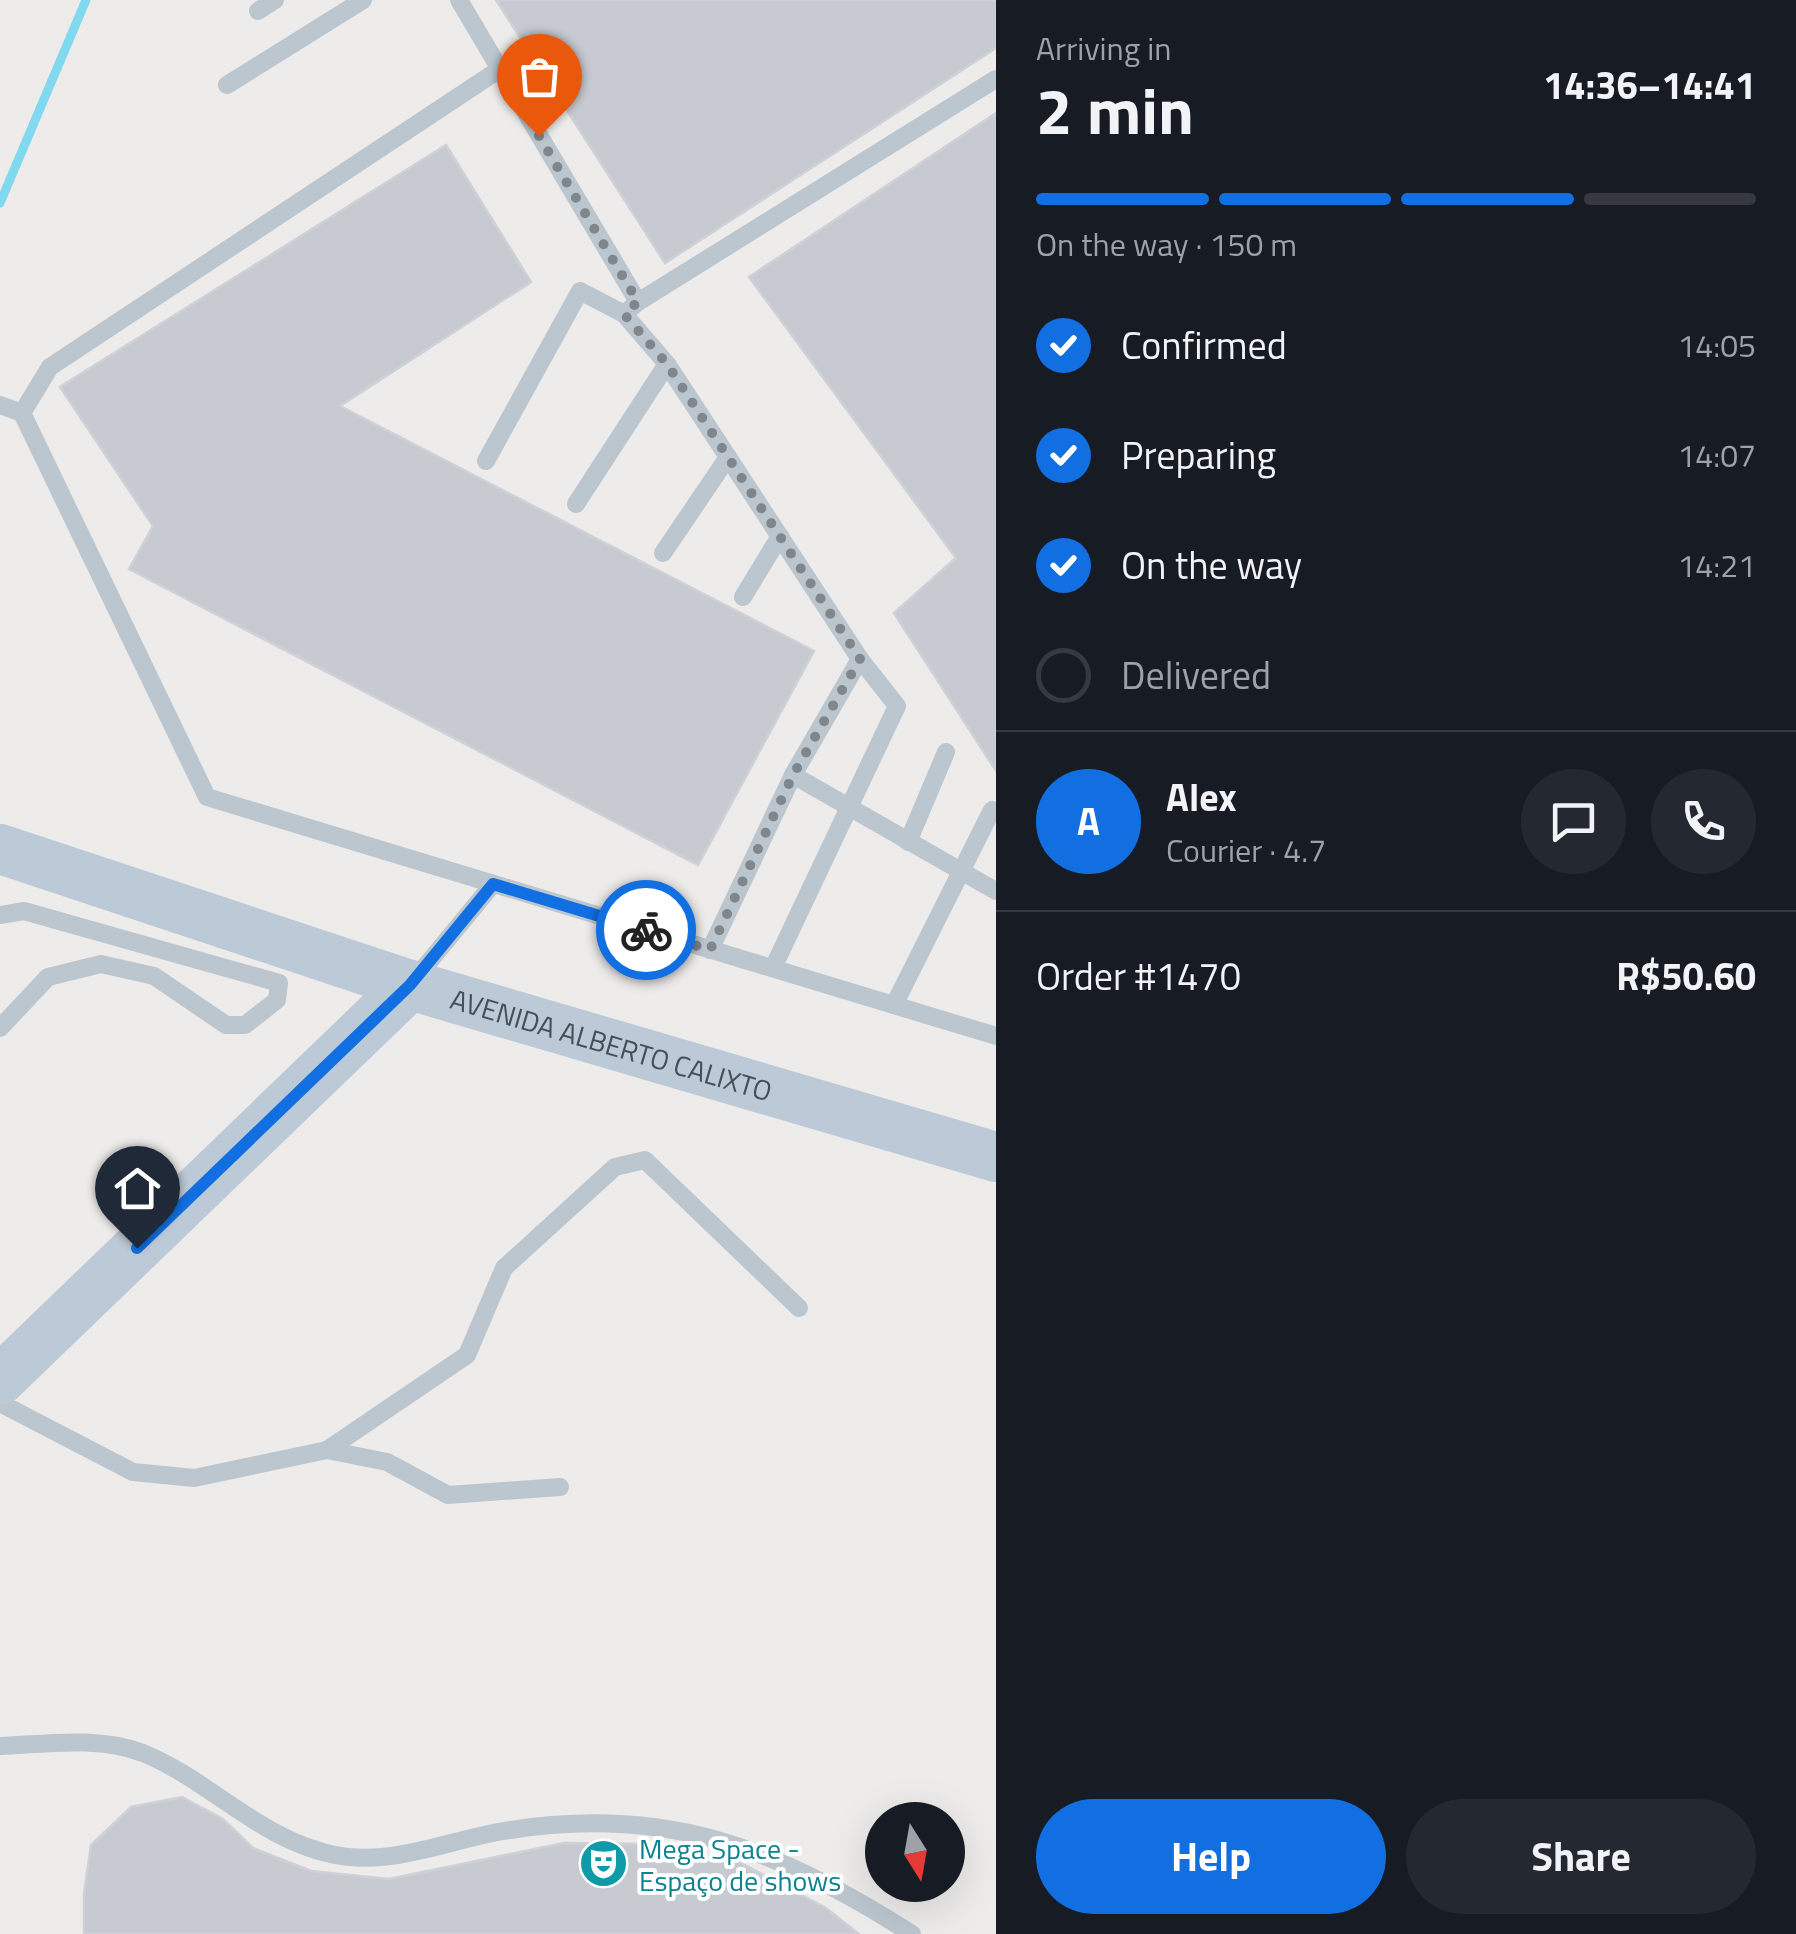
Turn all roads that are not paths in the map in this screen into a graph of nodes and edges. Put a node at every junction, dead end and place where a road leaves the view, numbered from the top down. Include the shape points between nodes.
1 (275, 0) edge
2 (363, 0) edge
3 (459, 0) edge
4 (258, 11) dead end
5 (500, 69) junction
6 (996, 80) edge
7 (227, 85) dead end
8 (631, 308) junction
9 (667, 364) junction
10 (0, 405) edge
11 (22, 413) junction
12 (728, 457) junction
13 (486, 461) dead end
14 (576, 504) dead end
15 (780, 536) junction
16 (663, 553) dead end
17 (742, 597) dead end
18 (860, 659) junction
19 (946, 752) dead end
20 (793, 775) junction
21 (848, 808) junction
22 (992, 810) dead end
23 (908, 842) junction
24 (0, 849) edge
25 (964, 873) junction
26 (493, 884) junction
27 (996, 891) edge
28 (0, 915) edge
29 (710, 950) junction
30 (773, 968) junction
31 (410, 985) junction
32 (894, 1006) junction
33 (0, 1028) edge
34 (996, 1036) edge
35 (996, 1157) edge
36 (799, 1308) dead end
37 (0, 1380) edge
38 (0, 1403) edge
39 (327, 1450) junction
40 (560, 1487) dead end
41 (0, 1746) edge
42 (912, 1934) edge

1 - 4 lane
2 - 7 lane
3 - 5 lane
5 - 8 lane
5 - 11 lane via 50,368
6 - 8 lane
8 - 9 lane
8 - 13 lane via 580,291
9 - 12 lane
9 - 14 lane
10 - 11 lane
11 - 26 lane via 207,797
12 - 15 lane
12 - 16 lane
15 - 17 lane
15 - 18 lane
18 - 20 lane
18 - 21 lane via 896,706
19 - 23 lane
20 - 21 lane
20 - 29 lane
21 - 23 lane
21 - 30 lane
22 - 25 lane
23 - 25 lane
24 - 31 street, AVENIDA ALBERTO CALIXTO
25 - 27 lane
25 - 32 lane
26 - 29 lane
26 - 31 lane
28 - 33 lane via 24,911 279,983 277,1000 246,1026 226,1025 154,976 101,964 48,976
29 - 30 lane
30 - 32 lane
31 - 35 street, AVENIDA ALBERTO CALIXTO
31 - 37 street
32 - 34 lane
36 - 39 lane via 645,1160 615,1167 504,1268 467,1355
38 - 39 lane via 133,1472 194,1478
39 - 40 lane via 386,1462 448,1495
41 - 42 lane via 72,1742 141,1752 280,1838 340,1856 402,1856 495,1833 570,1824 686,1831 798,1867

